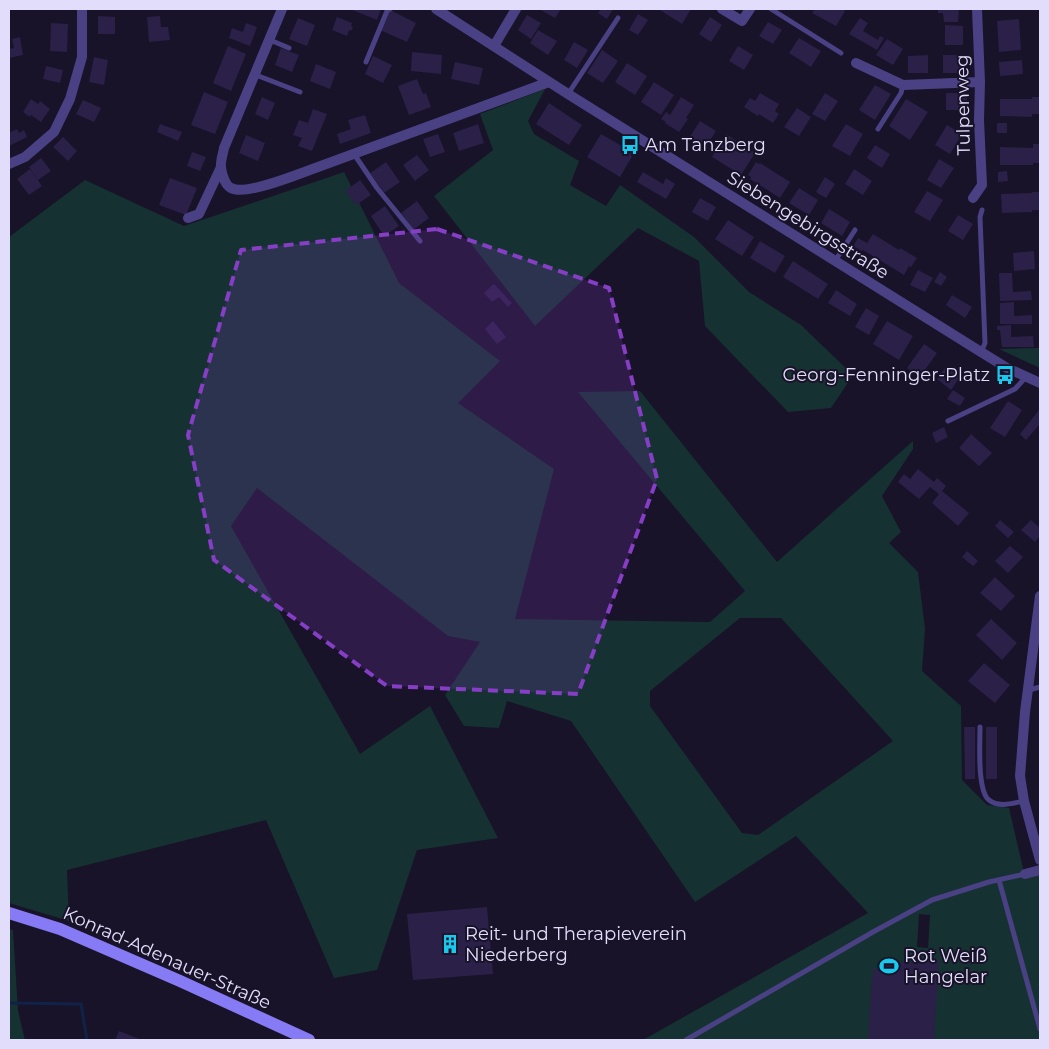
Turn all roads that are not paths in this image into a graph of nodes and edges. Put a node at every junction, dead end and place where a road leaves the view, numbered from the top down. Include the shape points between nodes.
1 (82, 9) edge
2 (282, 9) edge
3 (390, 9) edge
4 (436, 9) edge
5 (516, 9) edge
6 (722, 9) edge
7 (750, 9) edge
8 (771, 9) edge
9 (977, 9) edge
10 (618, 18) dead end
11 (270, 40) junction
12 (494, 46) junction
13 (289, 48) dead end
14 (841, 53) dead end
15 (366, 62) dead end
16 (856, 62) dead end
17 (256, 75) junction
18 (549, 82) junction
19 (980, 82) junction
20 (903, 85) junction
21 (300, 92) dead end
22 (568, 94) junction
23 (878, 129) dead end
24 (354, 154) junction
25 (9, 164) edge
26 (221, 167) junction
27 (973, 198) dead end
28 (982, 210) dead end
29 (188, 218) dead end
30 (855, 230) dead end
31 (420, 241) dead end
32 (835, 261) junction
33 (981, 352) junction
34 (1026, 377) junction
35 (1040, 383) edge
36 (948, 421) dead end
37 (1040, 596) edge
38 (1036, 659) edge
39 (1040, 687) edge
40 (1028, 690) junction
41 (980, 727) dead end
42 (1024, 801) junction
43 (1040, 860) edge
44 (1040, 870) edge
45 (1026, 874) joint
46 (999, 880) junction
47 (9, 913) edge
48 (1040, 1029) edge
49 (310, 1040) edge
50 (686, 1040) edge

1 - 25 street via 82,57 70,99 54,132 25,157
2 - 11 street
3 - 15 lane
4 - 12 street, Siebengebirgsstraße
5 - 12 street
6 - 7 street via 742,21
8 - 14 lane
9 - 19 street, Tulpenweg
10 - 22 lane
11 - 13 lane
11 - 17 street
12 - 18 street, Siebengebirgsstraße
16 - 20 street
17 - 21 lane
17 - 26 street via 224,148
18 - 22 street, Siebengebirgsstraße
18 - 24 street
19 - 20 street
19 - 27 street, Tulpenweg via 982,185
20 - 23 lane
22 - 32 street, Siebengebirgsstraße
24 - 26 street via 263,186 238,190 230,188
24 - 31 lane
26 - 29 street via 199,214
28 - 33 lane via 985,342
30 - 32 lane
32 - 33 street, Siebengebirgsstraße
33 - 34 street, Siebengebirgsstraße
34 - 35 street, Siebengebirgsstraße
34 - 36 lane via 1015,389
37 - 38 street
38 - 40 street
39 - 40 lane
40 - 42 street via 1020,776
41 - 42 lane via 981,778 988,800 1005,805
42 - 43 street
44 - 45 street
45 - 46 lane
46 - 48 lane
46 - 50 lane via 932,900
47 - 49 street, Konrad-Adenauer-Straße via 60,929

